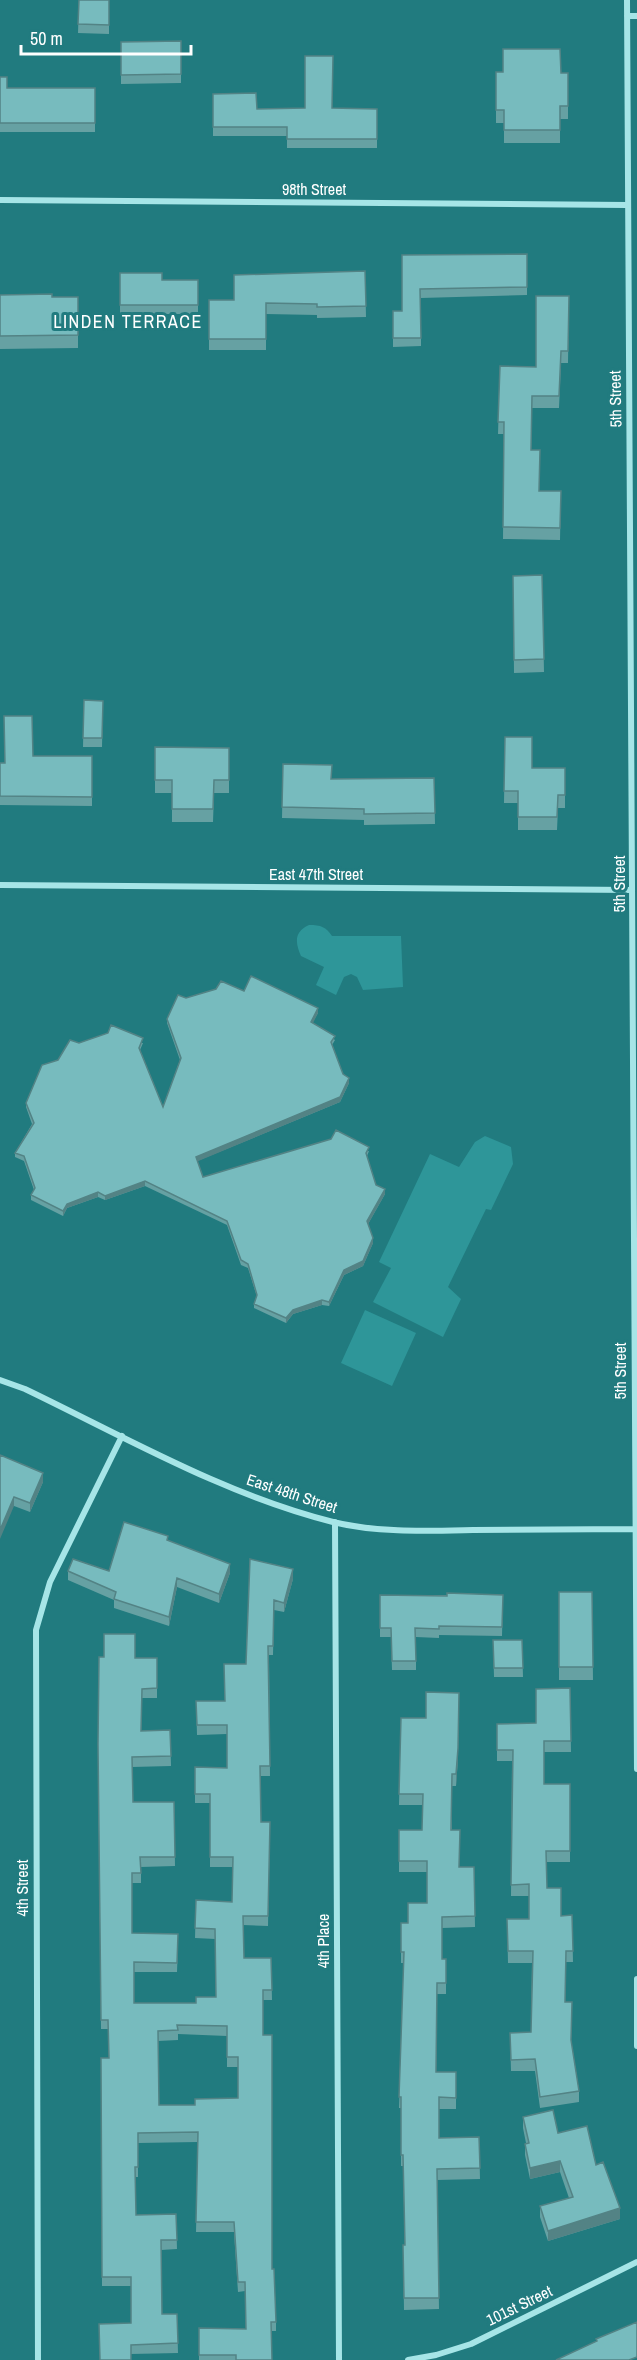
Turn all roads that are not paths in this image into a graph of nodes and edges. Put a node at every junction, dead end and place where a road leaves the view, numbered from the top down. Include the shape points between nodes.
1 (627, 0) edge
2 (627, 16) junction
3 (637, 16) edge
4 (0, 200) edge
5 (627, 205) junction
6 (628, 321) junction
7 (637, 321) edge
8 (634, 623) edge
9 (0, 885) edge
10 (632, 890) junction
11 (635, 924) edge
12 (635, 1224) edge
13 (0, 1380) edge
14 (122, 1436) junction
15 (335, 1522) junction
16 (636, 1529) edge
17 (637, 1769) edge
18 (637, 1979) edge
19 (637, 2046) edge
20 (637, 2262) edge
21 (38, 2360) edge
22 (339, 2360) edge
23 (408, 2360) edge

1 - 2 street, 5th Street
2 - 3 street
2 - 5 street, 5th Street
4 - 5 street, 98th Street
5 - 6 street, 5th Street
6 - 7 street
6 - 8 street, 5th Street
8 - 10 street, 5th Street
9 - 10 street, East 47th Street
10 - 11 street, 5th Street
11 - 12 street, 5th Street
12 - 16 street, 5th Street
13 - 14 street, East 48th Street
14 - 15 street, East 48th Street via 245,1493
14 - 21 street, 4th Street via 50,1582 36,1630
15 - 16 street, East 48th Street via 435,1531
15 - 22 street, 4th Place
16 - 17 street, 5th Street
18 - 19 street
20 - 23 street, 101st Street via 471,2344

